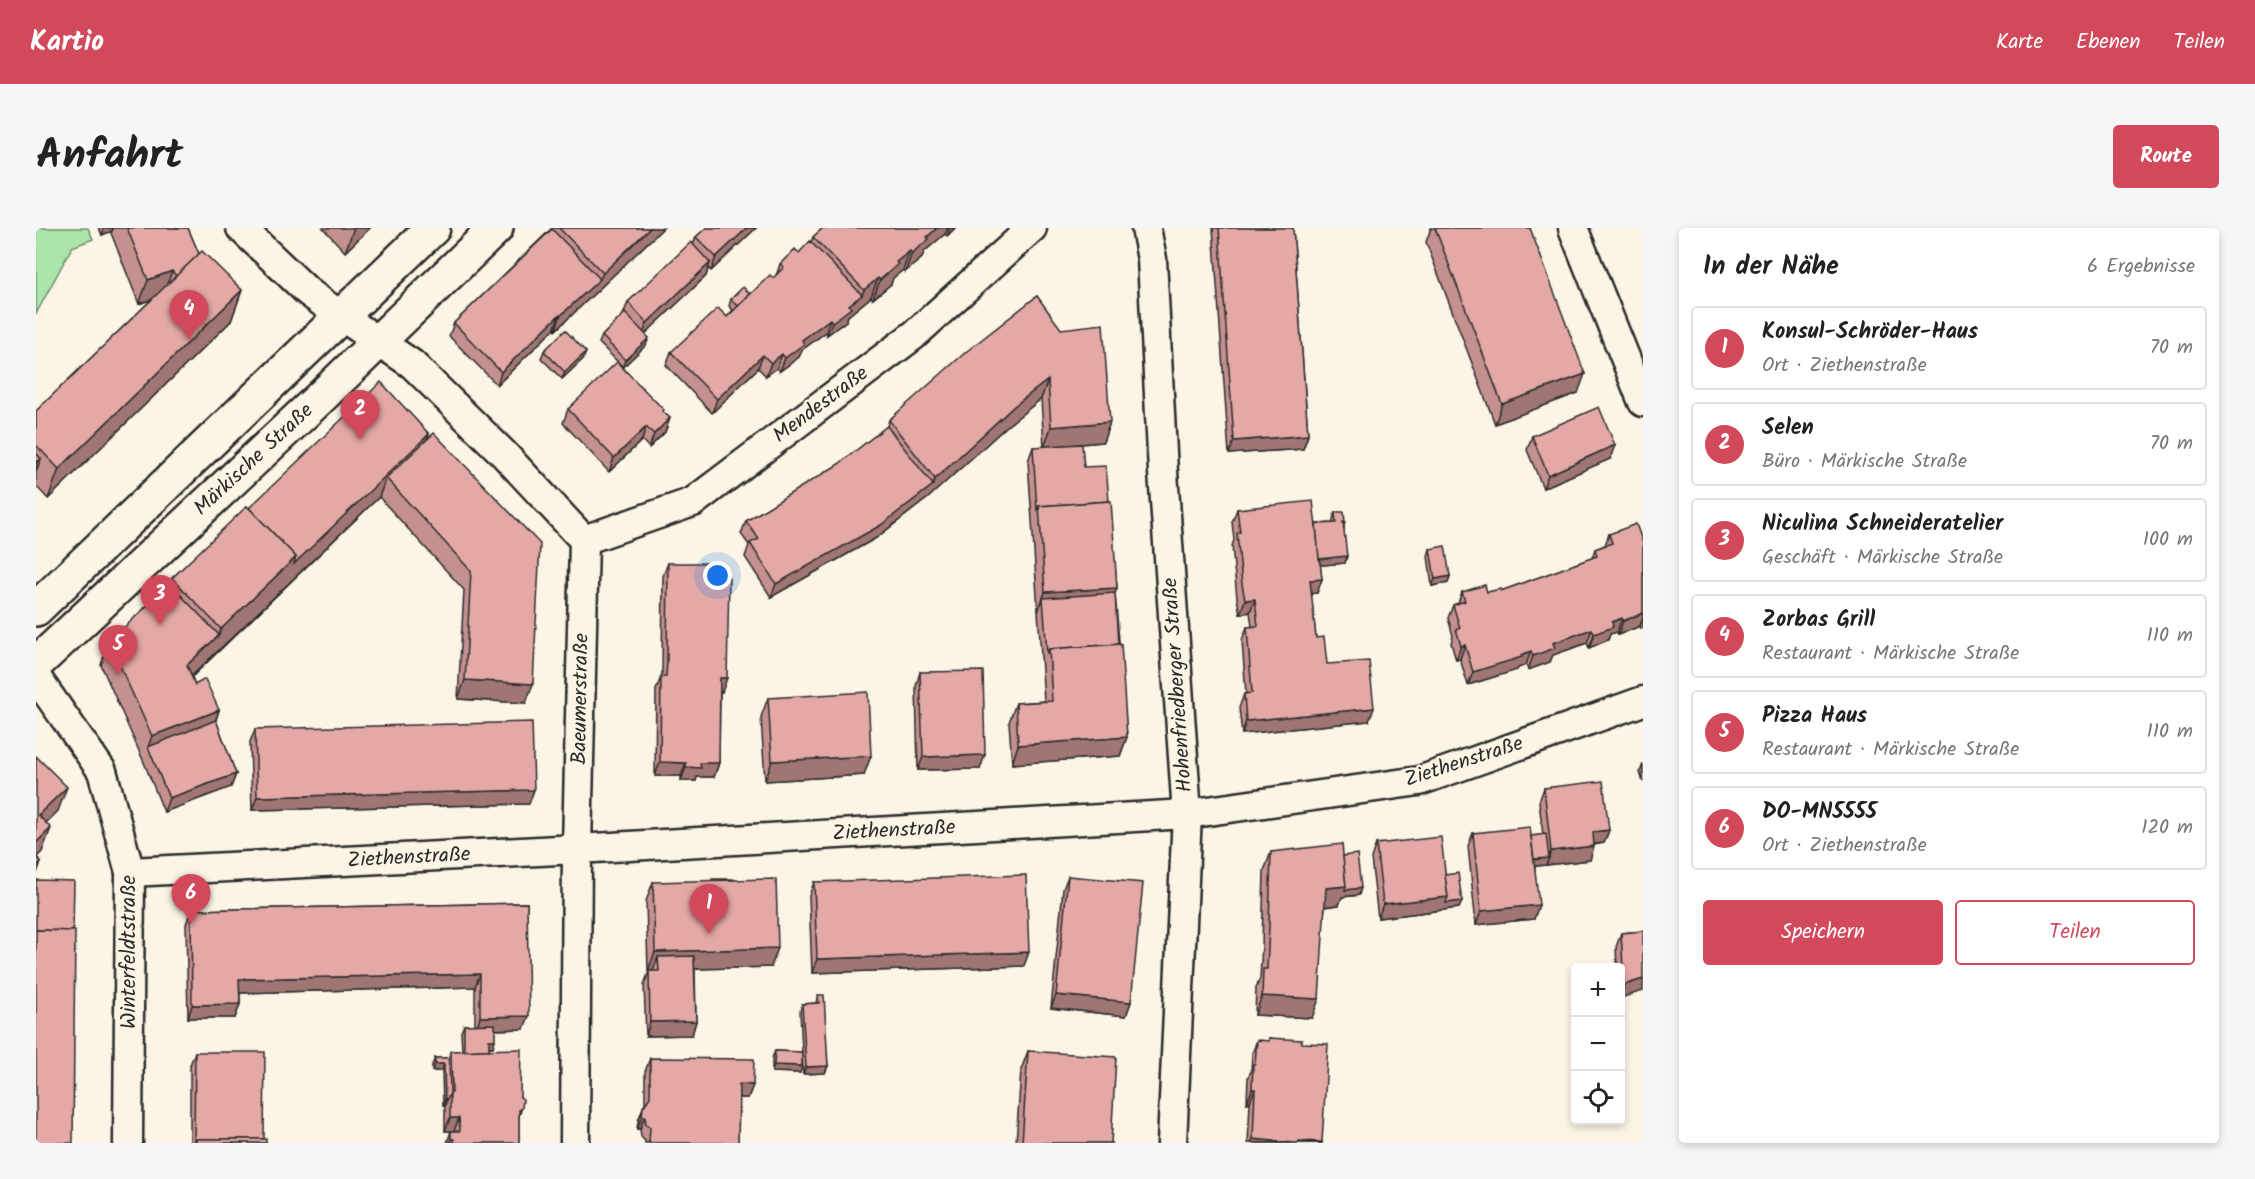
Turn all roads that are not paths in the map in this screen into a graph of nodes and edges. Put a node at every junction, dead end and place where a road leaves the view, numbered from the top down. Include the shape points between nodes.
1 (241, 228) edge
2 (433, 228) edge
3 (496, 228) edge
4 (1032, 228) edge
5 (1146, 228) edge
6 (1573, 228) edge
7 (341, 316) junction
8 (379, 342) junction
9 (1643, 402) edge
10 (584, 540) junction
11 (36, 609) edge
12 (36, 664) edge
13 (36, 677) edge
14 (1643, 701) edge
15 (1187, 814) junction
16 (577, 849) junction
17 (130, 872) junction
18 (128, 1143) edge
19 (575, 1143) edge
20 (1172, 1143) edge

1 - 7 street via 308,292
2 - 7 main road, Märkische Straße
3 - 8 main road, Märkische Straße
4 - 10 street, Mendestraße via 914,335 693,502
5 - 15 street, Hohenfriedberger Straße via 1152,259
6 - 9 street
7 - 8 street
7 - 11 main road, Märkische Straße
8 - 10 street via 412,364
8 - 12 main road, Märkische Straße
10 - 16 street, Baeumerstraße
13 - 17 street, Winterfeldtstraße via 102,771
14 - 15 street, Ziethenstraße via 1419,781
15 - 16 street, Ziethenstraße
15 - 20 street, Hohenfriedberger Straße
16 - 17 street, Ziethenstraße
16 - 19 street, Baeumerstraße
17 - 18 street, Winterfeldtstraße

